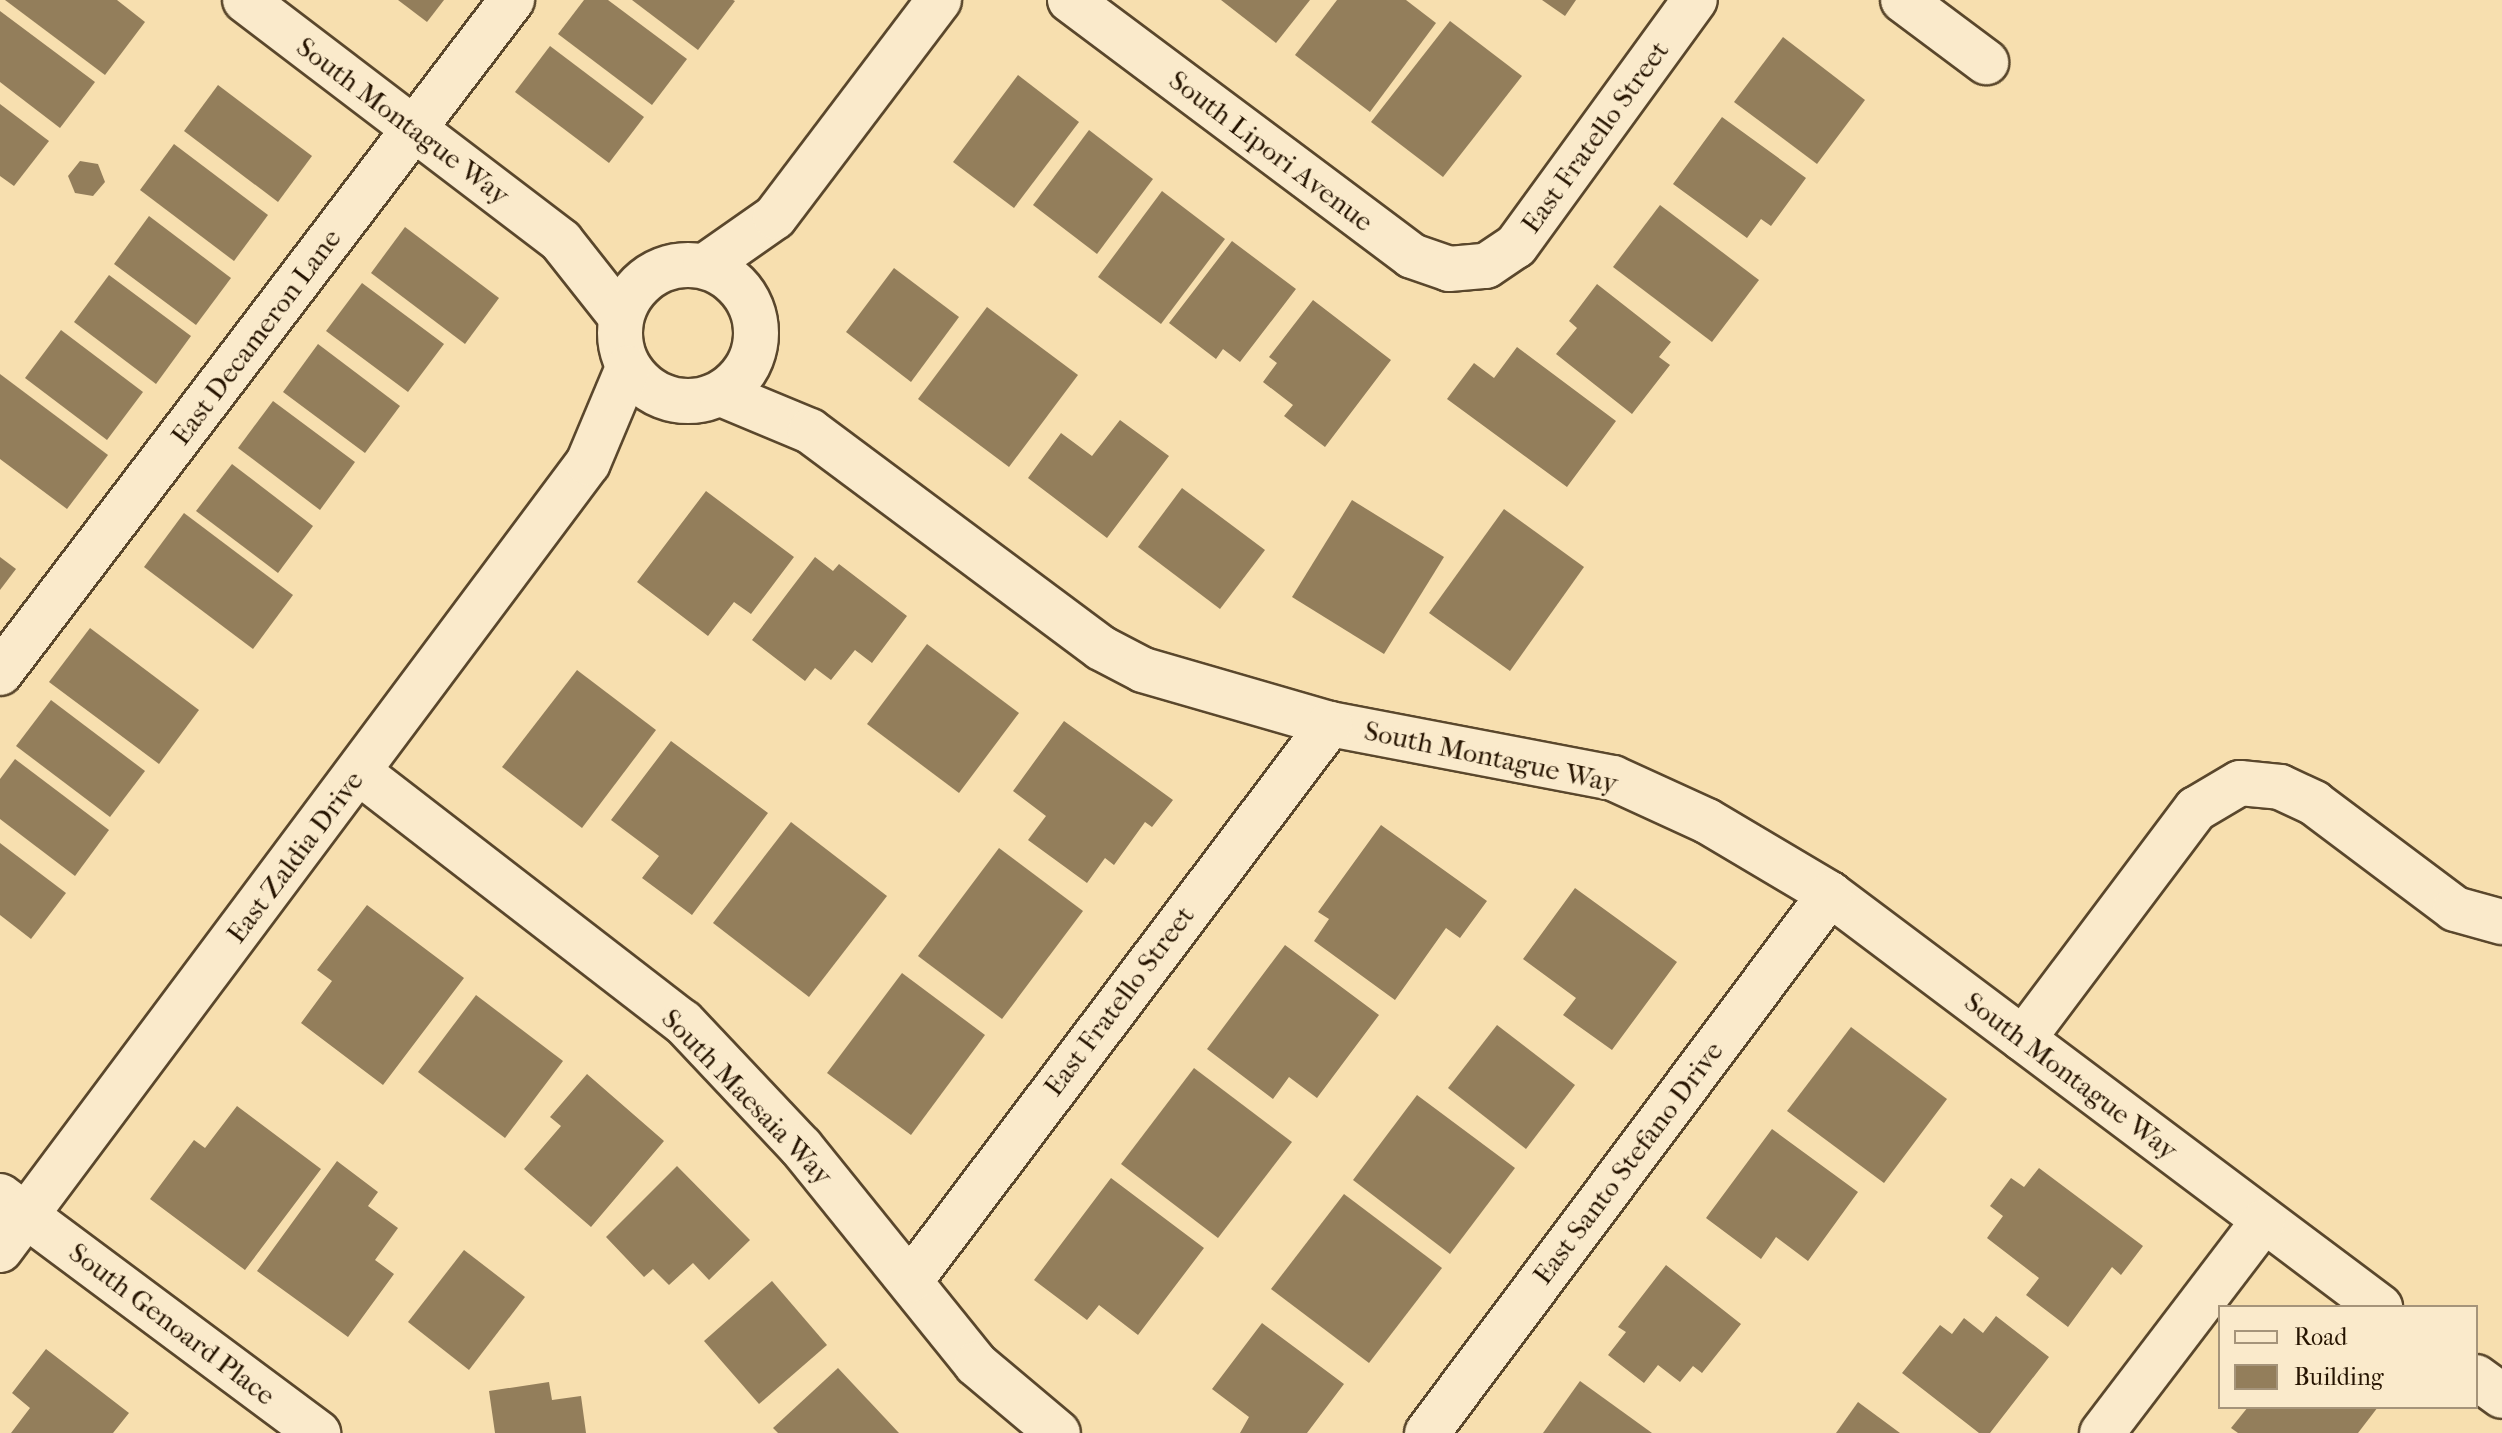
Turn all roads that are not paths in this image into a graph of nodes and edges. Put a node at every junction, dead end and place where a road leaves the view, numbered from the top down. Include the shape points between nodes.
1 (245, 0) edge
2 (512, 0) edge
3 (939, 0) edge
4 (1070, 0) edge
5 (1695, 0) edge
6 (1903, 0) edge
7 (1986, 62) dead end
8 (415, 129) junction
9 (775, 217) junction
10 (561, 241) junction
11 (705, 266) junction
12 (1486, 266) joint
13 (652, 274) junction
14 (748, 298) junction
15 (621, 317) junction
16 (755, 352) junction
17 (628, 368) junction
18 (721, 394) junction
19 (668, 400) junction
20 (810, 431) junction
21 (588, 463) junction
22 (0, 673) edge
23 (1330, 724) junction
24 (359, 772) junction
25 (1830, 894) junction
26 (2502, 922) edge
27 (2023, 1039) junction
28 (13, 1206) edge
29 (2263, 1222) junction
30 (0, 1250) edge
31 (911, 1280) junction
32 (2377, 1305) edge
33 (2478, 1378) edge
34 (2502, 1396) edge
35 (318, 1433) edge
36 (1058, 1433) edge
37 (1427, 1433) edge
38 (2102, 1433) edge

1 - 8 street, South Montague Way
2 - 8 street, East Decameron Lane
3 - 9 street
4 - 12 street, South Lipori Avenue via 1412,256 1449,269
5 - 12 street, East Fratello Street via 1516,246
6 - 7 street
8 - 10 street, South Montague Way
8 - 22 street, East Decameron Lane
9 - 11 street
9 - 14 street
10 - 13 street, South Montague Way
10 - 15 street, South Montague Way
11 - 13 street via 677,265
11 - 14 street via 730,277
13 - 15 street via 632,293
14 - 16 street via 756,324
15 - 17 street via 619,343
16 - 18 street via 742,376
16 - 20 street, South Montague Way via 776,390
17 - 19 street via 645,388
17 - 21 street, East Zaldia Drive
18 - 19 street via 696,402
18 - 20 street, South Montague Way
19 - 21 street, East Zaldia Drive
20 - 23 street, South Montague Way via 1101,648 1143,670
21 - 24 street, East Zaldia Drive
23 - 25 street, South Montague Way via 1613,778 1707,821
23 - 31 street, East Fratello Street
24 - 28 street, East Zaldia Drive
24 - 31 street, South Maesaia Way via 683,1022 801,1147
25 - 27 street, South Montague Way
25 - 37 street, East Santo Stefano Drive
26 - 27 street via 2455,909 2314,803 2280,787 2240,783 2196,809
27 - 29 street, South Montague Way
28 - 30 street, East Zaldia Drive
28 - 35 street, South Genoard Place
29 - 32 street, South Montague Way
29 - 38 street
31 - 36 street, South Maesaia Way via 976,1364
33 - 34 street

